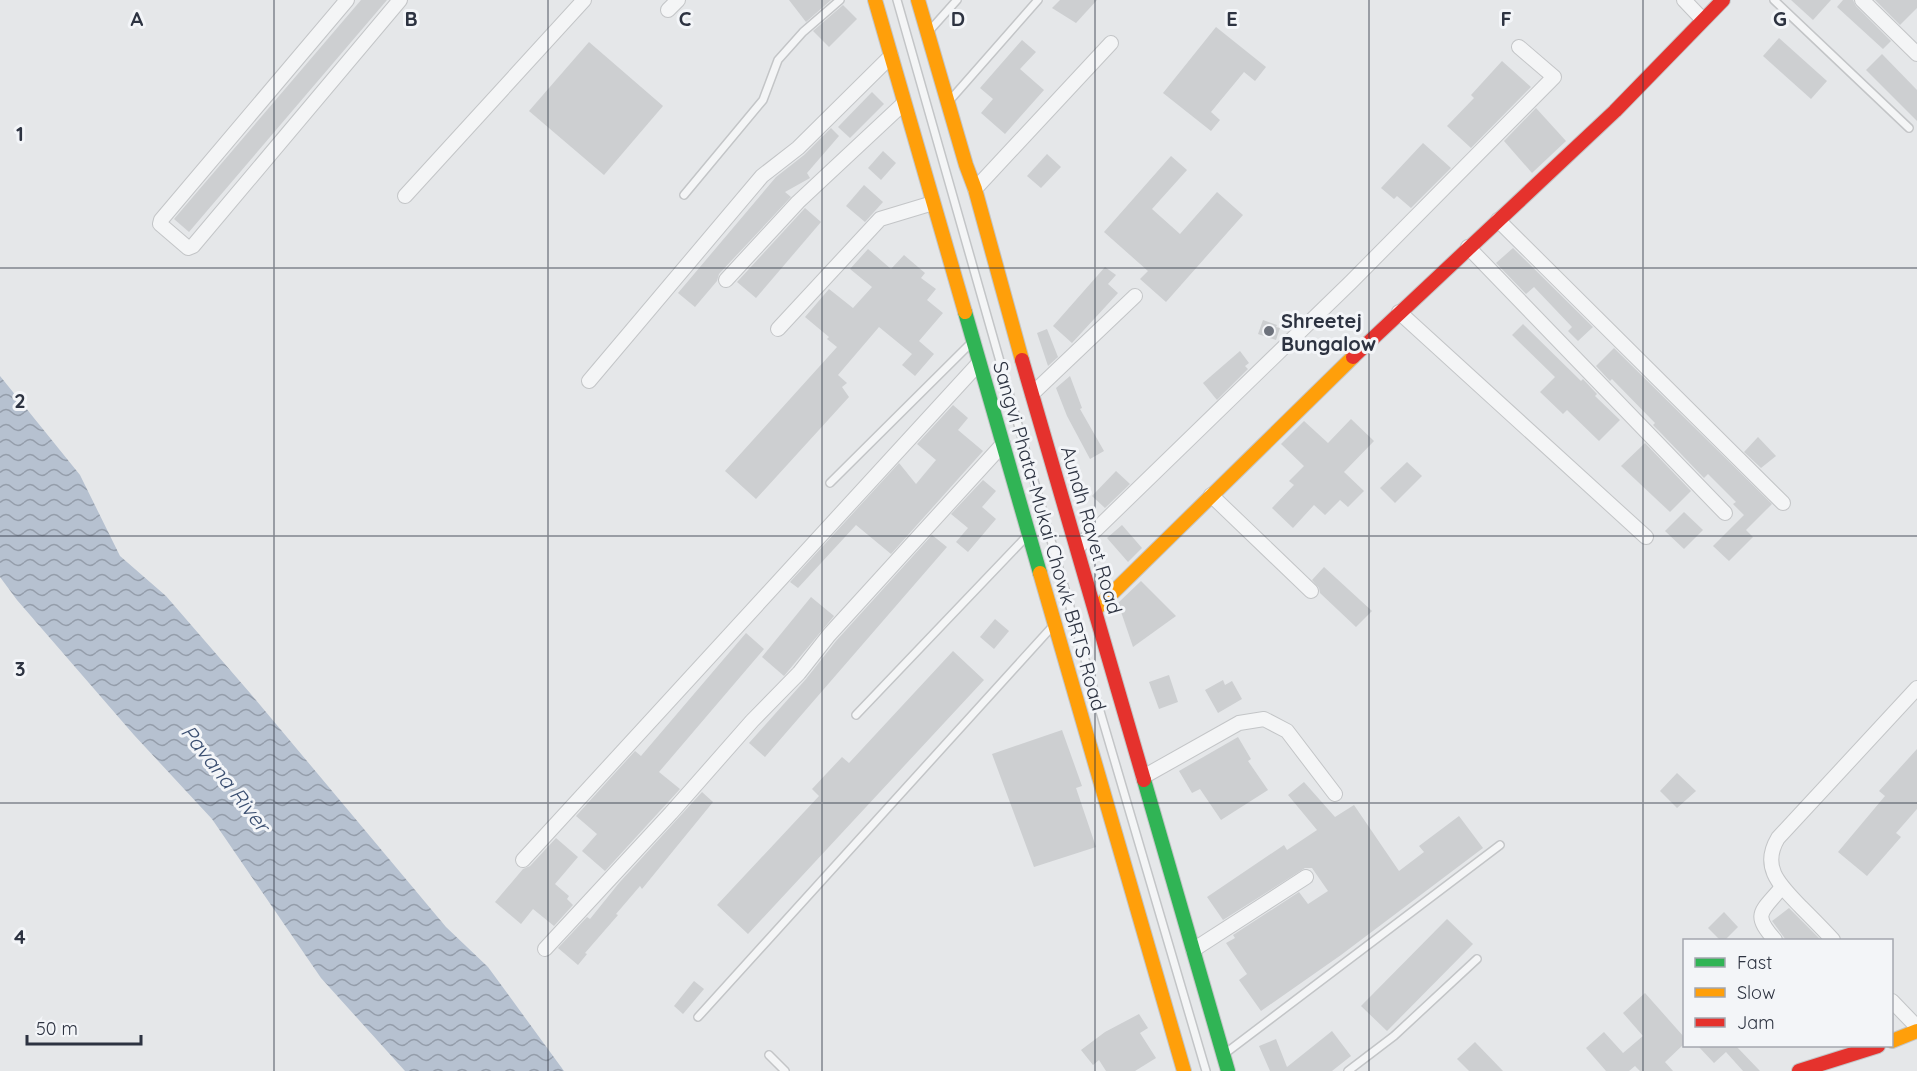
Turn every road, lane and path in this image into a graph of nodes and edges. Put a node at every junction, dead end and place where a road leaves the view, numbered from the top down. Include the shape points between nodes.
1 (347, 0) edge
2 (400, 0) edge
3 (584, 0) edge
4 (678, 0) edge
5 (840, 0) edge
6 (874, 0) edge
7 (897, 0) edge
8 (918, 0) edge
9 (957, 0) edge
10 (1038, 0) edge
11 (1684, 0) edge
12 (1722, 0) edge
13 (1774, 0) edge
14 (1862, 0) edge
15 (668, 10) dead end
16 (1703, 20) junction
17 (927, 33) junction
18 (1111, 43) dead end
19 (1519, 47) dead end
20 (1917, 54) edge
21 (891, 56) junction
22 (904, 103) junction
23 (948, 103) junction
24 (1909, 128) dead end
25 (975, 189) junction
26 (684, 195) dead end
27 (405, 196) dead end
28 (933, 203) junction
29 (1498, 220) junction
30 (1468, 247) junction
31 (726, 280) dead end
32 (1135, 296) dead end
33 (1400, 312) junction
34 (777, 329) dead end
35 (973, 341) junction
36 (979, 363) junction
37 (589, 381) dead end
38 (1032, 394) junction
39 (1003, 444) junction
40 (830, 483) dead end
41 (1211, 495) junction
42 (1783, 503) dead end
43 (1725, 513) dead end
44 (1029, 534) junction
45 (1646, 537) dead end
46 (1077, 548) junction
47 (1311, 591) dead end
48 (1095, 609) junction
49 (1055, 624) junction
50 (1917, 688) edge
51 (856, 715) dead end
52 (1143, 777) junction
53 (1335, 794) dead end
54 (1500, 845) dead end
55 (523, 860) dead end
56 (1306, 877) dead end
57 (1782, 887) junction
58 (1775, 939) edge
59 (1832, 939) edge
60 (545, 949) dead end
61 (1193, 950) junction
62 (1477, 958) dead end
63 (1893, 1002) edge
64 (698, 1017) dead end
65 (1917, 1029) edge
66 (1893, 1041) edge
67 (1869, 1047) edge
68 (769, 1055) dead end
69 (1224, 1055) junction
70 (785, 1071) edge
71 (1184, 1071) edge
72 (1206, 1071) edge
73 (1228, 1071) edge
74 (1348, 1071) edge
75 (1799, 1071) edge

1 - 2 street via 161,220 160,224 188,248
3 - 27 street
4 - 15 street
5 - 26 lane via 778,60 763,100
6 - 21 main road
7 - 72 lane, Sangvi Phata-Mukai Chowk BRTS Road
8 - 17 main road, Aundh Ravet Road
9 - 17 lane
10 - 23 lane
11 - 16 street
12 - 16 main road
13 - 24 lane
14 - 20 street
16 - 29 main road via 1615,111
17 - 23 main road, Aundh Ravet Road
18 - 25 street
19 - 46 street via 1554,77 1351,282
21 - 22 main road
21 - 37 street via 798,148 762,176
22 - 28 main road
22 - 31 street via 798,202
23 - 25 main road, Aundh Ravet Road
25 - 38 main road, Aundh Ravet Road
28 - 34 street via 880,219
28 - 35 main road
29 - 30 main road
29 - 42 street
30 - 33 main road
30 - 43 street
32 - 38 street
33 - 41 main road
33 - 45 street
35 - 36 main road
35 - 40 lane
36 - 39 main road
36 - 55 street
38 - 46 main road, Aundh Ravet Road
39 - 44 main road
39 - 60 street
41 - 47 street
41 - 48 main road
44 - 49 main road
44 - 51 lane
46 - 48 main road, Aundh Ravet Road
48 - 52 main road, Aundh Ravet Road
49 - 64 lane
49 - 71 main road
50 - 57 street via 1778,838 1771,865
52 - 53 street via 1239,723 1264,719 1287,731
52 - 61 main road, Aundh Ravet Road
54 - 69 lane
56 - 61 street
57 - 58 street via 1761,914 1761,921
57 - 59 street
61 - 69 main road, Aundh Ravet Road
62 - 74 lane via 1394,1036
63 - 65 street
65 - 66 main road
67 - 75 main road
68 - 70 lane
69 - 73 main road, Aundh Ravet Road

